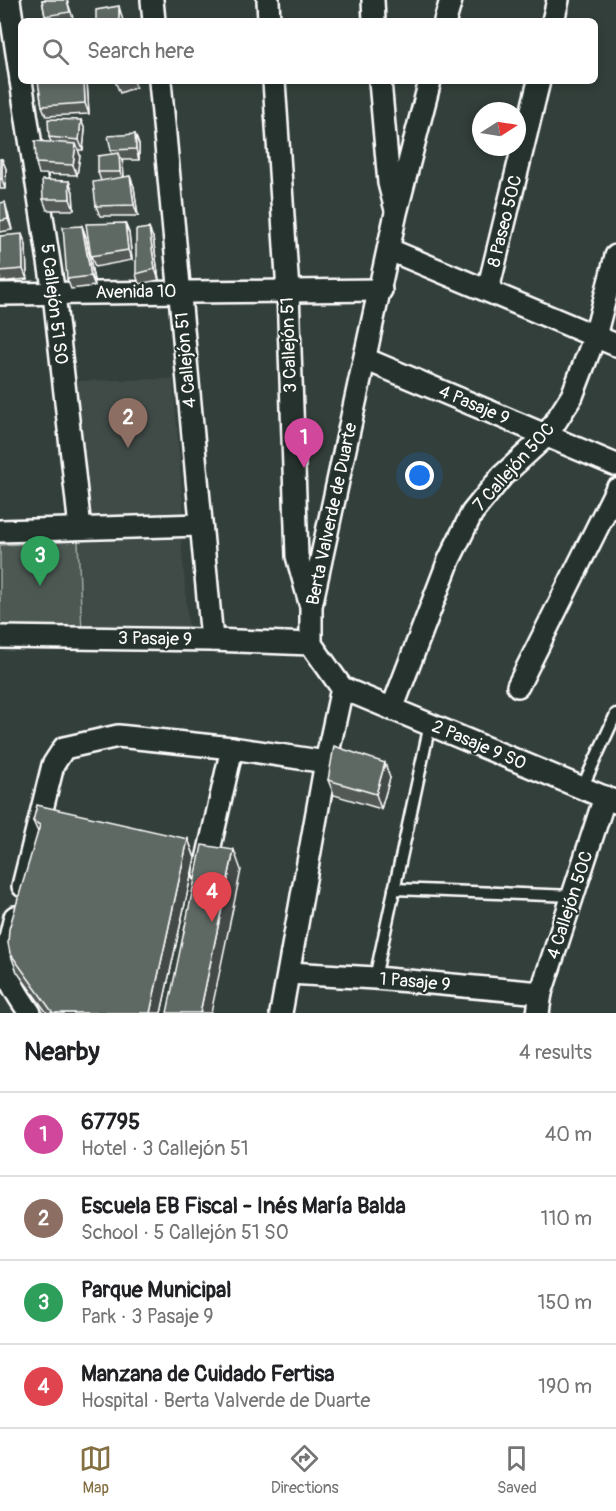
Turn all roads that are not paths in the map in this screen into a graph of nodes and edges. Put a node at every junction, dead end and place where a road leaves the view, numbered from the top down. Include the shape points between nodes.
1 (9, 0) edge
2 (152, 0) edge
3 (268, 0) edge
4 (373, 0) edge
5 (451, 0) edge
6 (558, 0) edge
7 (154, 18) edge
8 (269, 18) edge
9 (374, 18) edge
10 (447, 18) edge
11 (554, 18) edge
12 (16, 69) edge
13 (19, 84) edge
14 (160, 84) edge
15 (273, 84) edge
16 (380, 84) edge
17 (429, 84) edge
18 (538, 84) edge
19 (396, 213) junction
20 (390, 250) junction
21 (616, 256) edge
22 (381, 290) junction
23 (488, 290) junction
24 (180, 291) junction
25 (288, 291) junction
26 (0, 294) edge
27 (54, 294) junction
28 (595, 336) junction
29 (616, 345) edge
30 (365, 359) junction
31 (547, 435) junction
32 (616, 465) edge
33 (616, 490) edge
34 (201, 525) junction
35 (80, 528) junction
36 (0, 531) edge
37 (311, 606) junction
38 (0, 637) edge
39 (212, 640) junction
40 (311, 644) junction
41 (518, 686) dead end
42 (342, 688) junction
43 (392, 709) junction
44 (616, 714) edge
45 (430, 724) junction
46 (232, 748) junction
47 (326, 762) junction
48 (582, 788) junction
49 (610, 799) edge
50 (186, 850) edge
51 (208, 854) junction
52 (201, 888) edge
53 (394, 889) junction
54 (574, 896) junction
55 (289, 973) junction
56 (375, 978) junction
57 (540, 1003) edge
58 (30, 1013) edge
59 (281, 1013) edge

1 - 12 street, 5 Callejón 51 SO
2 - 7 street
3 - 8 street
4 - 9 street
5 - 10 street
6 - 11 street
13 - 27 street, 5 Callejón 51 SO
14 - 24 street, 4 Callejón 51
15 - 25 street, 3 Callejón 51
16 - 19 street via 389,183
17 - 19 street, Berta Valverde de Duarte
18 - 23 street, 8 Paseo 50C
19 - 20 street, Berta Valverde de Duarte
20 - 22 street, Berta Valverde de Duarte
20 - 23 street
21 - 28 street, 7 Callejón 50C
22 - 25 street, Avenida 10
22 - 30 street, Berta Valverde de Duarte
23 - 28 street
24 - 25 street, Avenida 10
24 - 27 street, Avenida 10
24 - 34 street, 4 Callejón 51
25 - 37 street, 3 Callejón 51 via 297,556
26 - 27 street, Avenida 10
27 - 35 street, 5 Callejón 51 SO
28 - 29 street
28 - 31 street, 7 Callejón 50C via 572,396
30 - 31 street, 4 Pasaje 9
30 - 37 street, Berta Valverde de Duarte
31 - 32 street, 4 Pasaje 9
31 - 43 street, 7 Callejón 50C via 502,476 472,513 449,560
33 - 41 street
34 - 35 street
34 - 39 street, 4 Callejón 51
35 - 36 street
37 - 40 street, Berta Valverde de Duarte
38 - 39 street, 3 Pasaje 9
39 - 40 street, 3 Pasaje 9
40 - 42 street
42 - 43 street, 2 Pasaje 9 SO
42 - 47 street
43 - 45 street, 2 Pasaje 9 SO
44 - 48 lane
45 - 48 street, 2 Pasaje 9 SO
45 - 53 lane
46 - 47 street
46 - 51 street
46 - 58 street via 118,736 64,748 53,765 6,955 6,974
47 - 55 street
48 - 49 street, 2 Pasaje 9 SO
49 - 54 street, 4 Callejón 50C
50 - 51 street
51 - 52 street
53 - 54 lane
53 - 56 lane
54 - 57 street, 4 Callejón 50C
55 - 56 street, 1 Pasaje 9
55 - 59 street
56 - 57 street, 1 Pasaje 9

